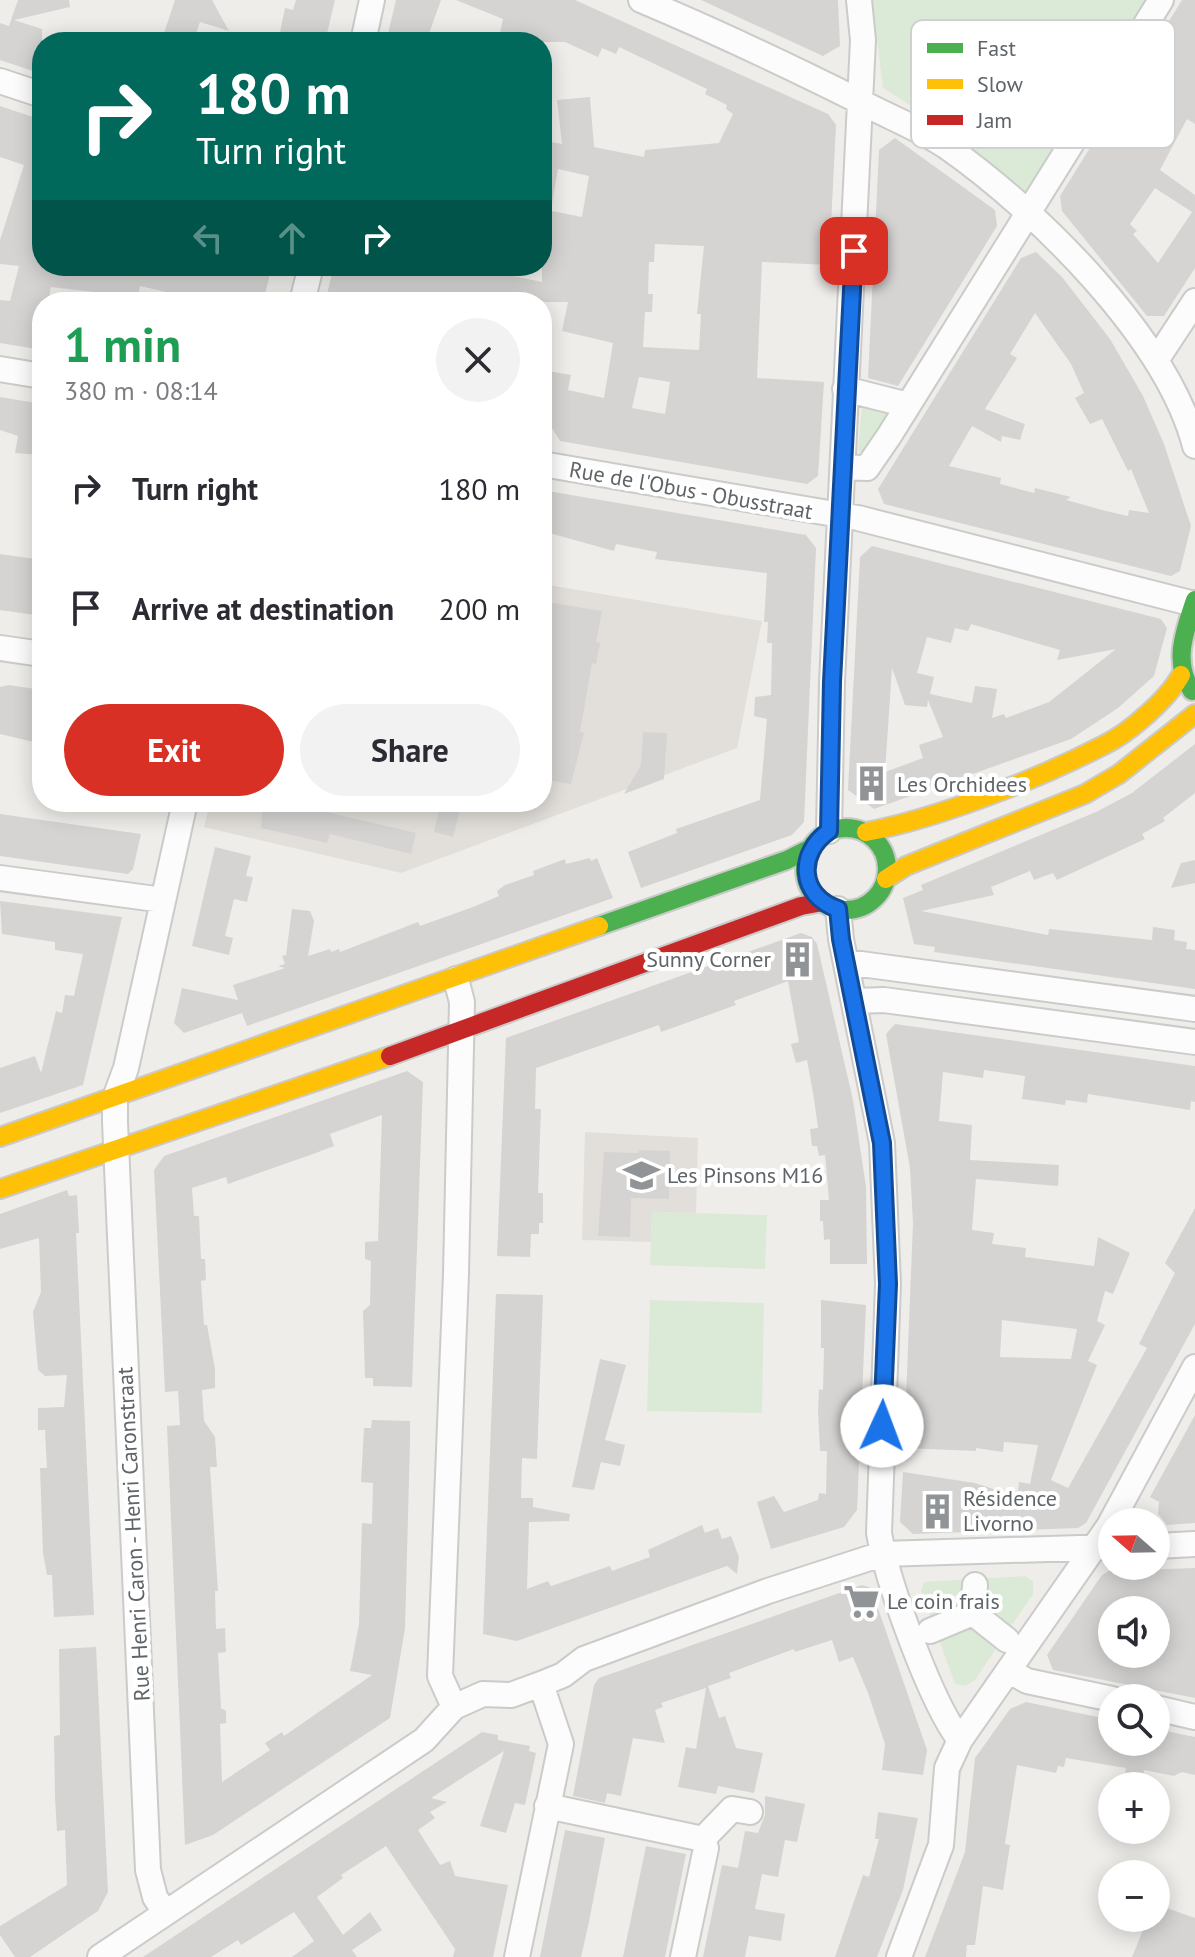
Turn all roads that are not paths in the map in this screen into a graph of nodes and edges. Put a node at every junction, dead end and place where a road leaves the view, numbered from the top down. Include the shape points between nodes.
1 (372, 0) edge
2 (641, 0) edge
3 (859, 0) edge
4 (1161, 0) edge
5 (1148, 20) edge
6 (365, 32) edge
7 (0, 81) edge
8 (32, 92) edge
9 (861, 102) junction
10 (911, 128) edge
11 (947, 148) edge
12 (1068, 148) edge
13 (1027, 214) junction
14 (1195, 301) edge
15 (1157, 359) junction
16 (0, 369) edge
17 (32, 374) edge
18 (845, 389) junction
19 (908, 405) junction
20 (1195, 446) edge
21 (552, 466) edge
22 (843, 467) junction
23 (841, 516) junction
24 (1194, 602) edge
25 (0, 648) edge
26 (32, 653) edge
27 (1181, 675) junction
28 (1195, 694) edge
29 (1195, 714) edge
30 (183, 812) edge
31 (829, 831) junction
32 (866, 832) junction
33 (811, 848) junction
34 (0, 878) edge
35 (886, 879) junction
36 (163, 900) junction
37 (830, 906) junction
38 (846, 962) junction
39 (456, 979) junction
40 (855, 1001) junction
41 (1195, 1009) edge
42 (462, 1027) junction
43 (1195, 1042) edge
44 (115, 1098) junction
45 (0, 1137) edge
46 (114, 1151) junction
47 (0, 1189) edge
48 (1195, 1367) edge
49 (1119, 1508) edge
50 (1195, 1544) edge
51 (1170, 1545) edge
52 (1098, 1548) edge
53 (882, 1554) junction
54 (1098, 1555) edge
55 (975, 1578) dead end
56 (973, 1613) junction
57 (930, 1631) dead end
58 (1007, 1640) dead end
59 (1010, 1671) junction
60 (541, 1684) junction
61 (1098, 1696) edge
62 (454, 1707) junction
63 (1170, 1711) edge
64 (1195, 1717) edge
65 (960, 1740) junction
66 (547, 1806) junction
67 (750, 1812) dead end
68 (703, 1839) junction
69 (165, 1913) junction
70 (100, 1957) edge
71 (517, 1957) edge
72 (683, 1957) edge
73 (899, 1957) edge

1 - 6 street
2 - 9 street
3 - 9 street
4 - 5 street
7 - 8 street
9 - 10 street
9 - 18 street
11 - 13 street
12 - 13 street
13 - 15 street via 1089,273
13 - 19 street
14 - 15 street
15 - 20 street
16 - 17 street
18 - 19 street
18 - 22 street
19 - 22 street via 867,468
21 - 23 street, Rue de l'Obus - Obusstraat
22 - 23 street
23 - 24 street, Rue de l'Obus - Obusstraat
23 - 31 street
24 - 27 street via 1179,663
25 - 26 street
27 - 28 street
27 - 32 street via 1172,692 1107,744 1009,786
29 - 35 street via 1085,794 906,866
30 - 36 street, Rue Henri Caron - Henri Caronstraat
31 - 32 street
31 - 33 street
32 - 35 street via 884,852
33 - 37 street via 807,882
33 - 39 street
34 - 36 street
35 - 37 street via 881,891 862,906
36 - 44 street, Rue Henri Caron - Henri Caronstraat
37 - 38 street
37 - 42 street via 801,906
38 - 40 street
38 - 41 street
39 - 42 street
39 - 44 street
40 - 43 street via 884,1000
40 - 53 street via 882,1143 886,1212
42 - 46 street
42 - 62 street via 440,1676
44 - 45 street
44 - 46 street, Rue Henri Caron - Henri Caronstraat
46 - 47 street
46 - 69 street, Rue Henri Caron - Henri Caronstraat via 148,1870
48 - 49 street
50 - 51 street
52 - 53 street
53 - 60 street via 598,1654
53 - 65 street via 947,1723
54 - 59 street
55 - 56 street
56 - 57 street
56 - 58 street
59 - 61 street via 1027,1681
59 - 65 street
60 - 62 street via 511,1695 483,1694
60 - 66 street via 561,1744
62 - 69 street via 424,1740
63 - 64 street
65 - 73 street via 947,1768 941,1845
66 - 68 street
66 - 71 street
67 - 68 street via 732,1809
68 - 72 street via 706,1848
69 - 70 street

